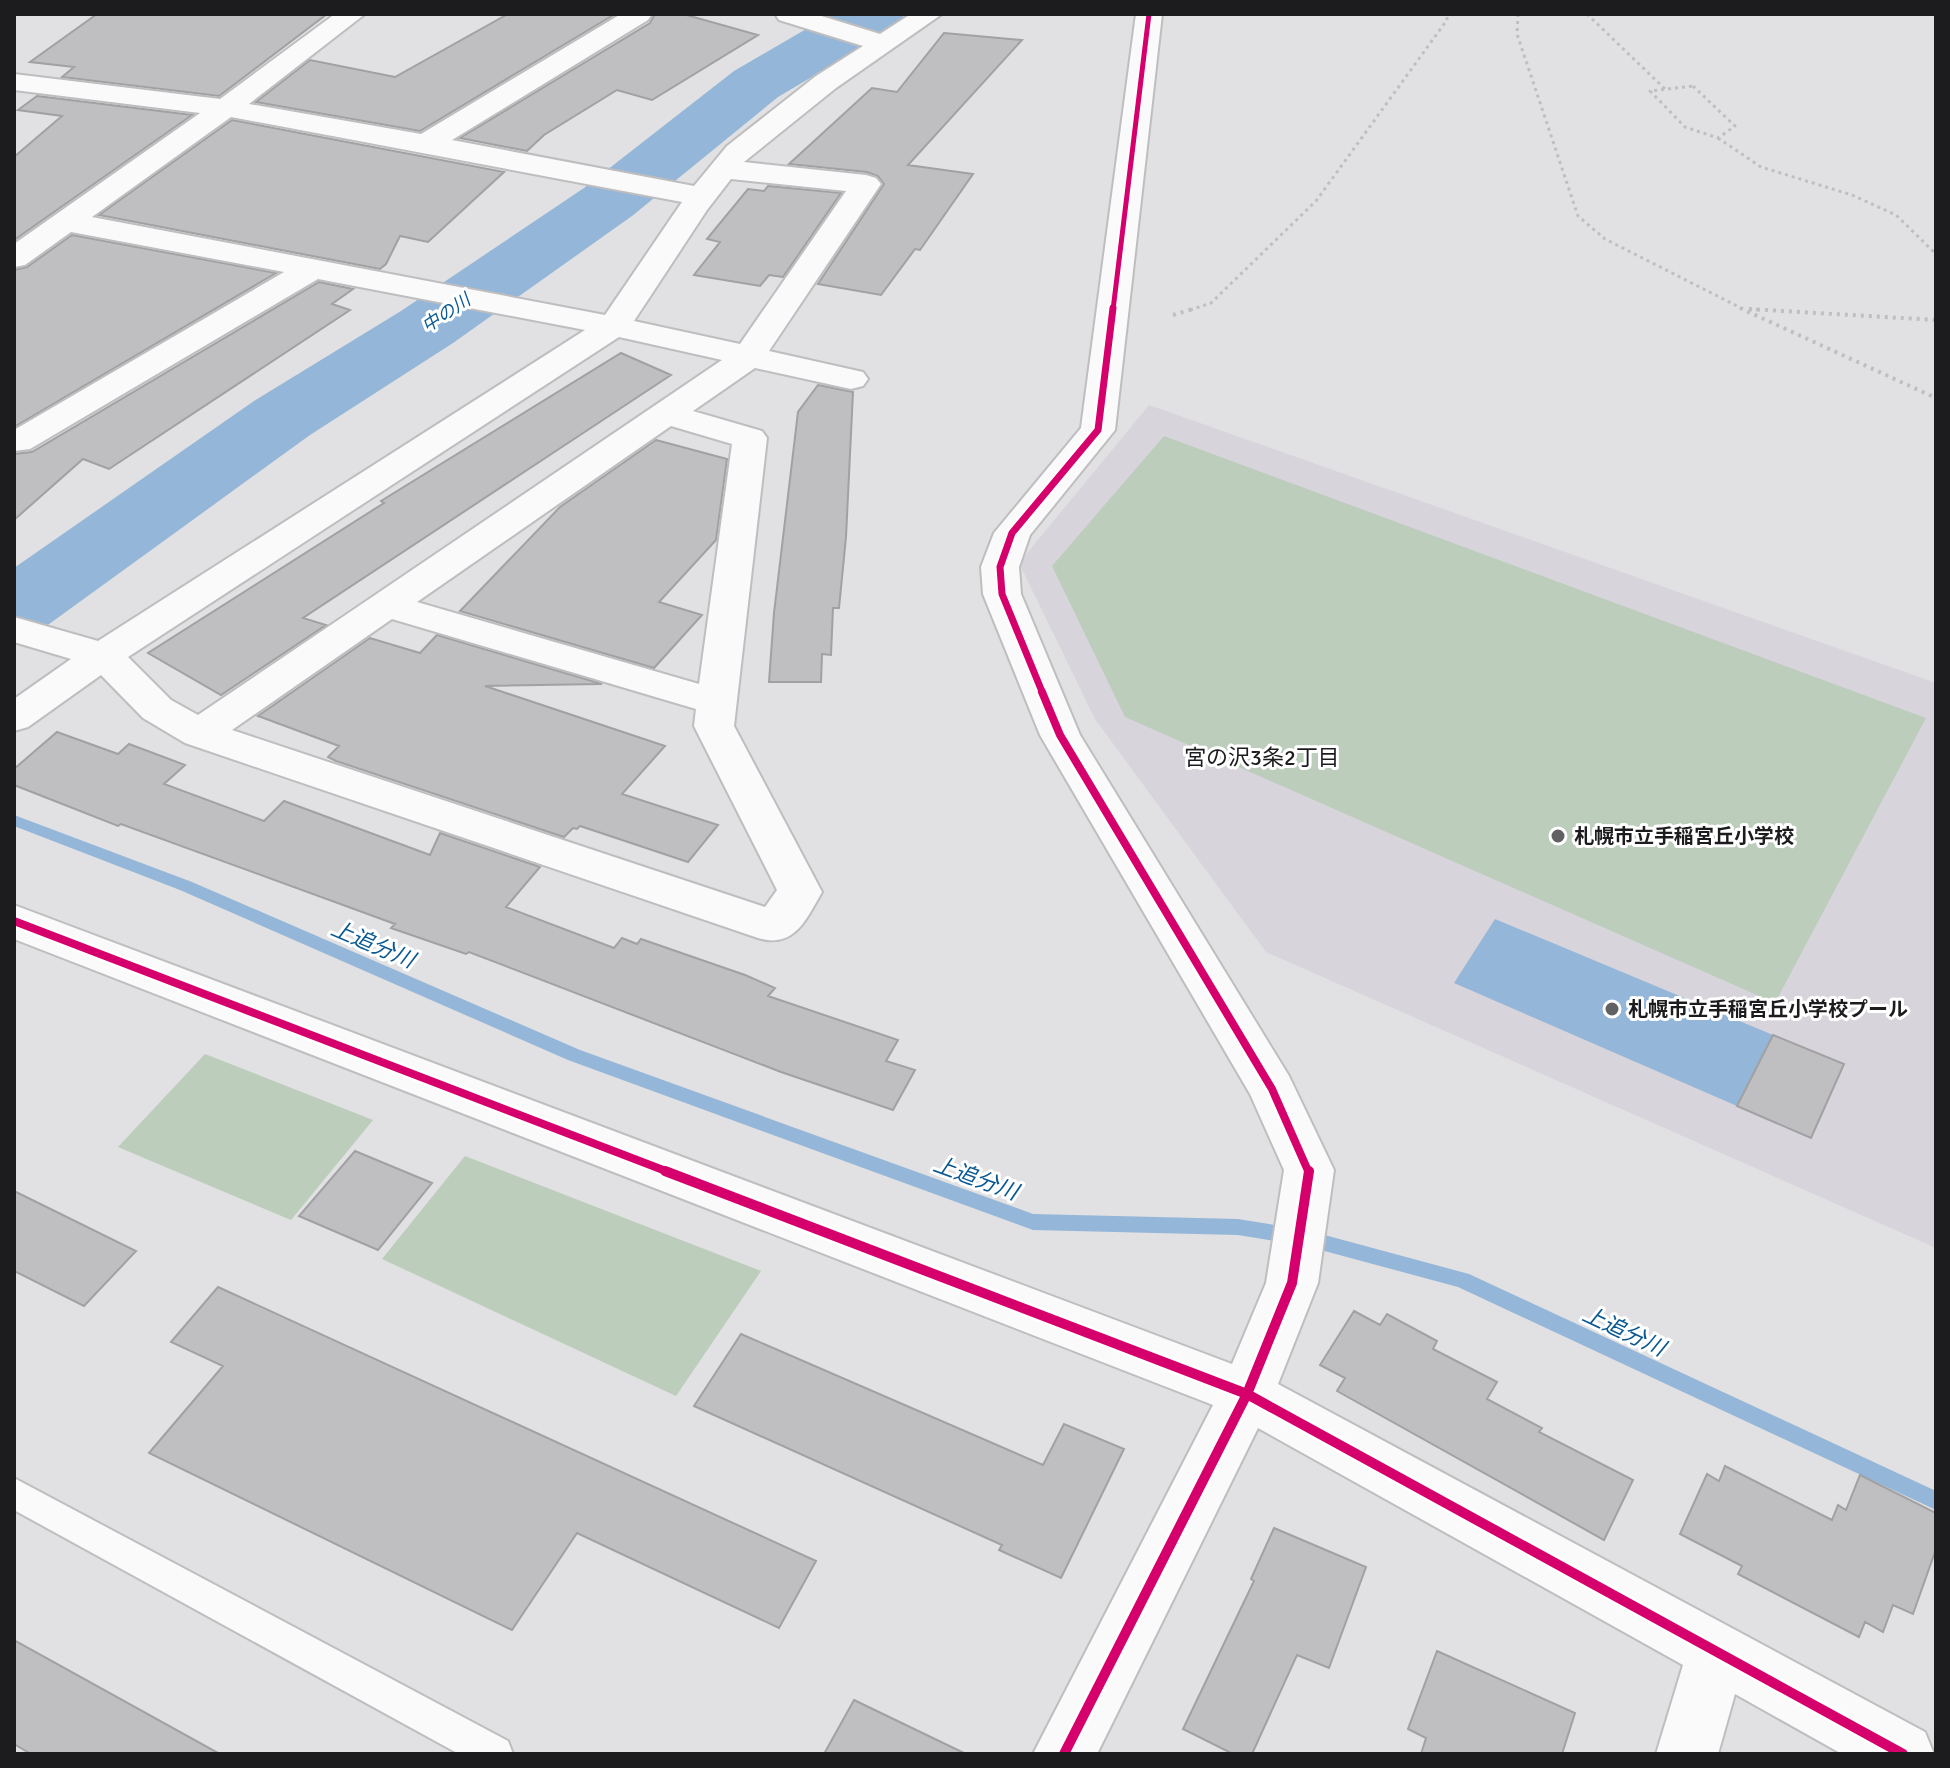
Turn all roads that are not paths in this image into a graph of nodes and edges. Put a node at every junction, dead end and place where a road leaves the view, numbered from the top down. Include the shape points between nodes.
1 (343, 14) edge
2 (351, 14) edge
3 (639, 14) edge
4 (929, 14) edge
5 (1149, 14) edge
6 (794, 16) edge
7 (872, 41) junction
8 (14, 82) edge
9 (226, 108) junction
10 (424, 145) junction
11 (723, 169) junction
12 (702, 197) junction
13 (64, 221) junction
14 (14, 258) edge
15 (313, 269) junction
16 (614, 326) junction
17 (747, 358) junction
18 (851, 379) dead end
19 (666, 414) junction
20 (14, 441) edge
21 (387, 605) junction
22 (29, 633) edge
23 (103, 655) junction
24 (717, 702) junction
25 (14, 718) edge
26 (199, 733) junction
27 (14, 921) edge
28 (1247, 1394) junction
29 (14, 1493) edge
30 (1716, 1654) junction
31 (495, 1754) edge
32 (1064, 1754) edge
33 (1687, 1754) edge
34 (1903, 1754) edge

1 - 2 street
2 - 9 street
3 - 10 street
4 - 7 street
5 - 28 street via 1098,430 1012,533 1000,567 1002,594 1060,735 1272,1089 1309,1170 1292,1283
6 - 7 street
7 - 11 street
8 - 9 street
9 - 10 street
9 - 13 street
10 - 12 street
11 - 12 street
11 - 17 street via 866,184
12 - 16 street
13 - 14 street
13 - 15 street
15 - 16 street
15 - 20 street
16 - 17 street
16 - 23 street
17 - 18 street
17 - 19 street
19 - 21 street
19 - 24 street via 750,438
21 - 24 street
21 - 26 street
22 - 23 street
23 - 25 street
23 - 26 street via 157,709
24 - 26 street via 714,726 800,892 774,927
27 - 28 street
28 - 30 street
28 - 32 street
29 - 31 lane
30 - 33 street
30 - 34 street

